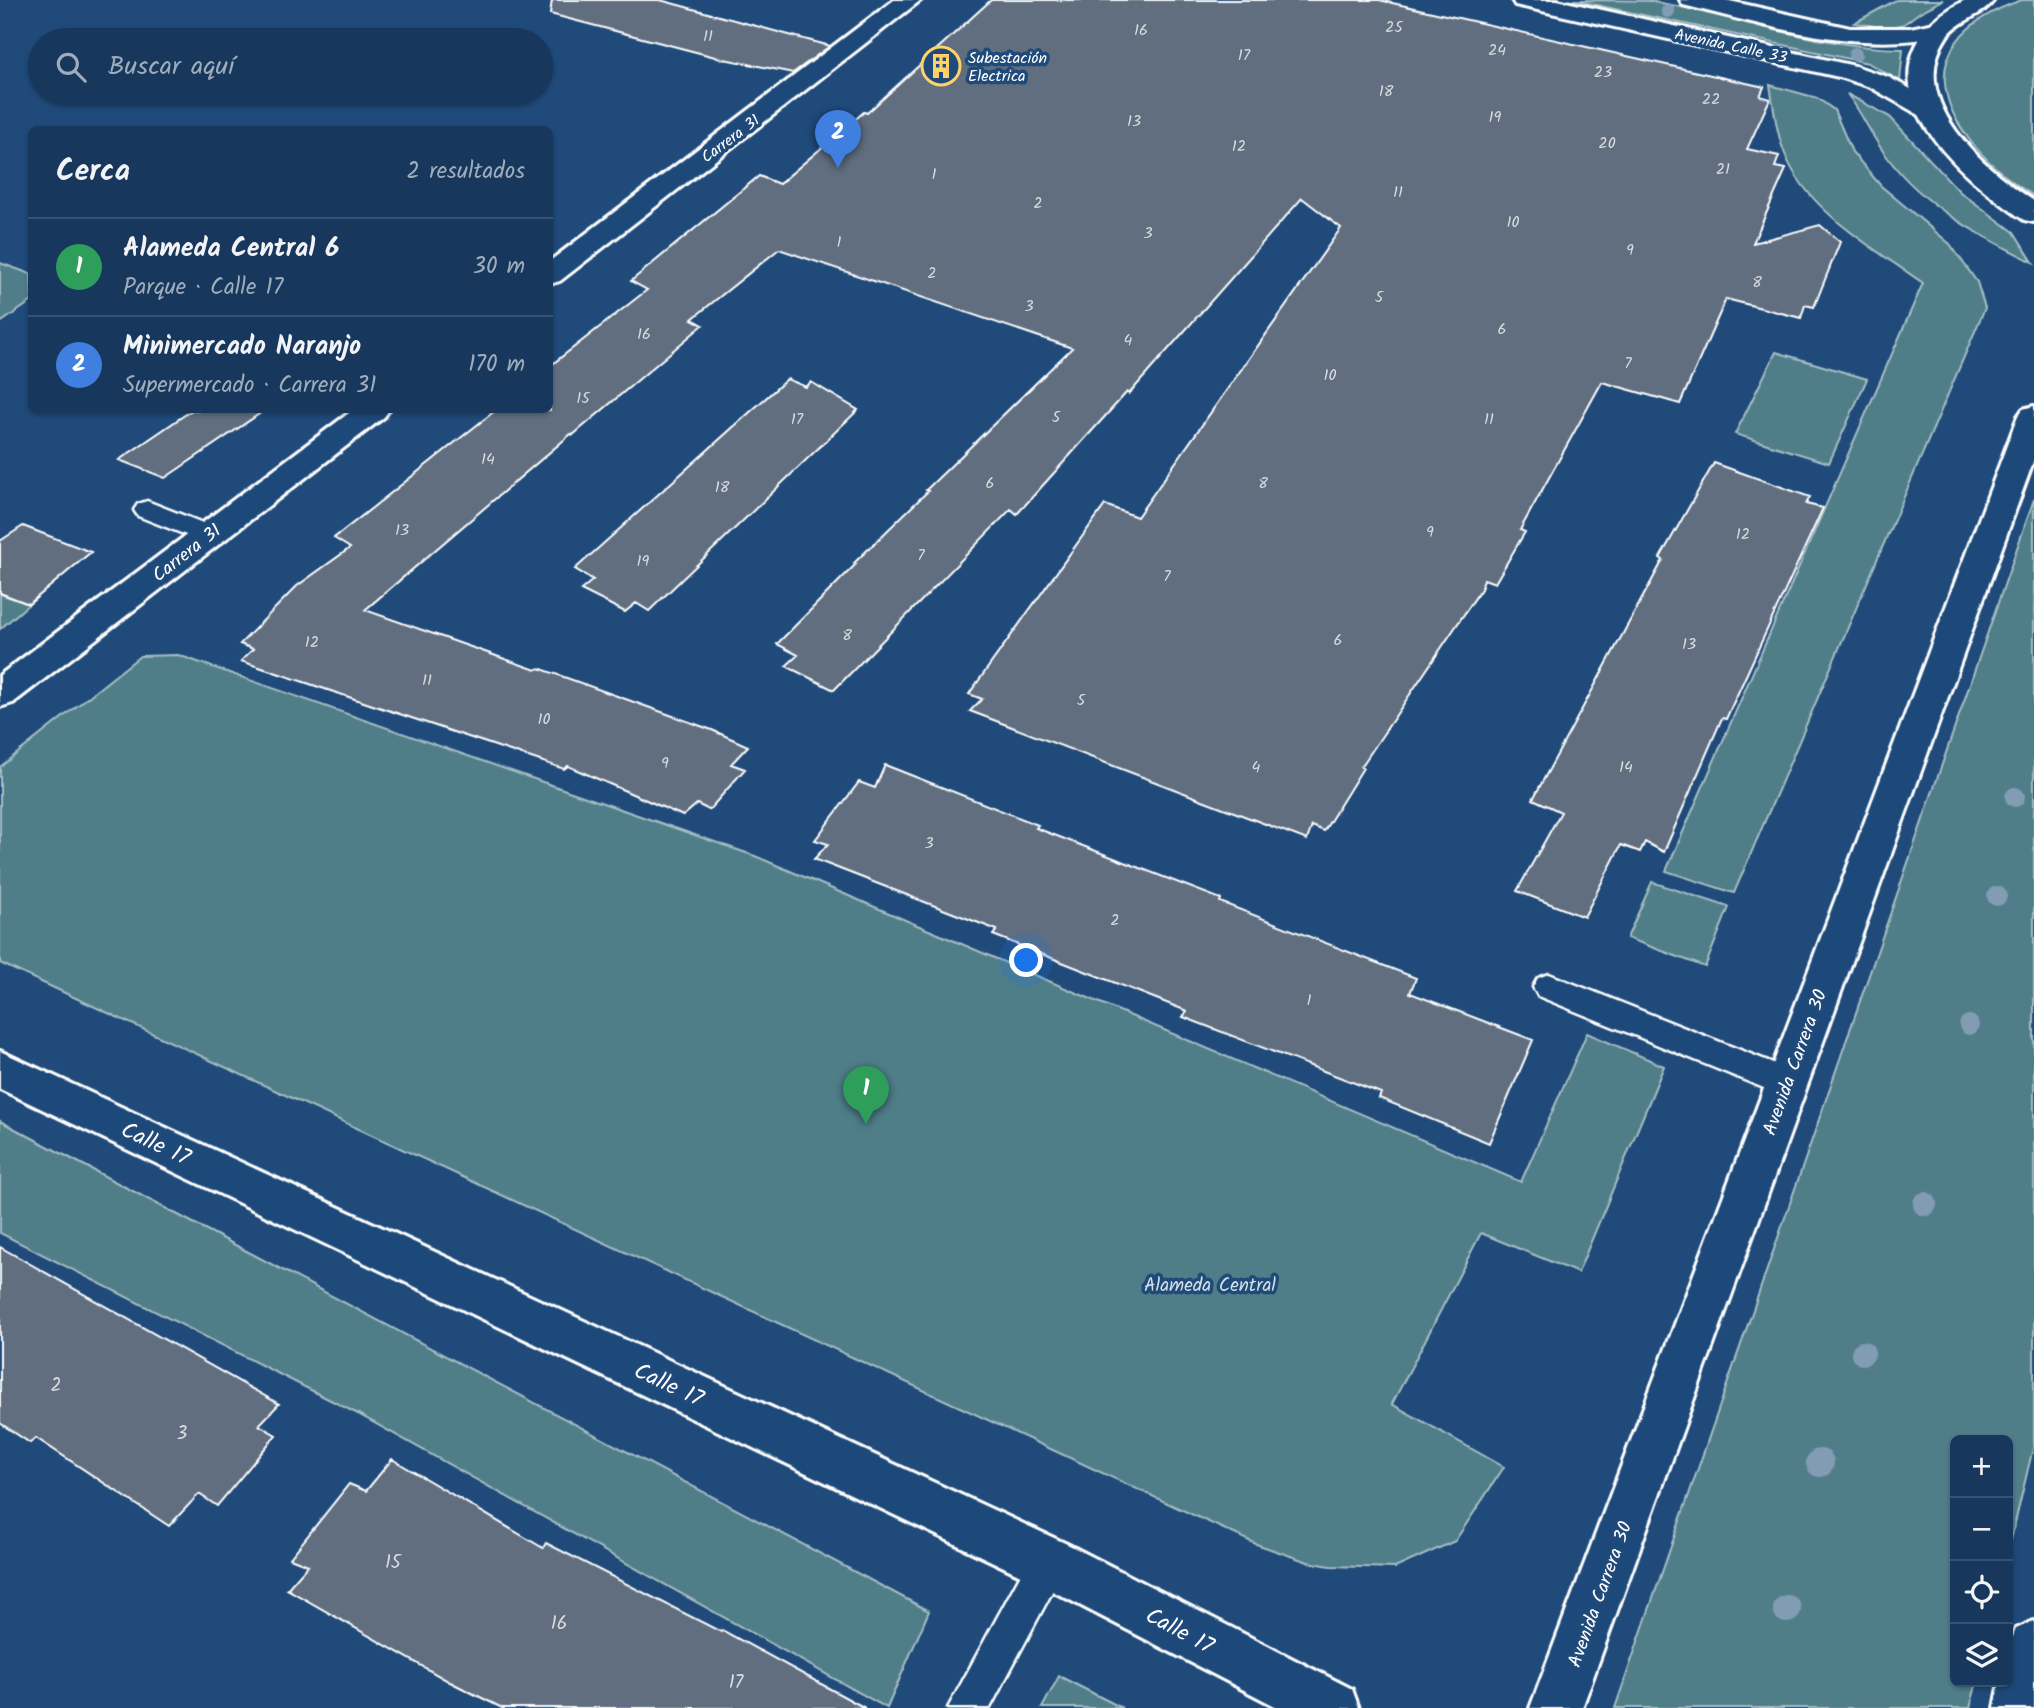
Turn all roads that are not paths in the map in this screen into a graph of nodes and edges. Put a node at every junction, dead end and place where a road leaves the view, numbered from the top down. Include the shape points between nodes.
1 (909, 0) edge
2 (1524, 0) edge
3 (1692, 0) edge
4 (1982, 0) edge
5 (1940, 29) junction
6 (1930, 110) junction
7 (2034, 214) edge
8 (553, 273) edge
9 (369, 413) edge
10 (2034, 416) edge
11 (147, 510) dead end
12 (208, 535) junction
13 (0, 694) edge
14 (1549, 987) dead end
15 (0, 1069) edge
16 (1786, 1083) junction
17 (1049, 1562) junction
18 (2034, 1647) edge
19 (968, 1708) edge
20 (1334, 1708) edge
21 (1556, 1708) edge
22 (2021, 1708) edge

1 - 8 main road, Carrera 31
2 - 6 main road, Avenida Calle 33 via 1846,71 1879,82
3 - 5 main road, Avenida Calle 33 via 1850,35 1910,35
4 - 5 main road
5 - 6 main road via 1929,46 1922,72
6 - 7 main road via 1966,162
9 - 12 main road, Carrera 31
10 - 16 main road, Avenida Carrera 30
11 - 12 lane
12 - 13 main road, Carrera 31
14 - 16 lane
15 - 17 main road, Calle 17
16 - 21 main road, Avenida Carrera 30
17 - 19 lane
17 - 20 main road, Calle 17
18 - 22 main road

